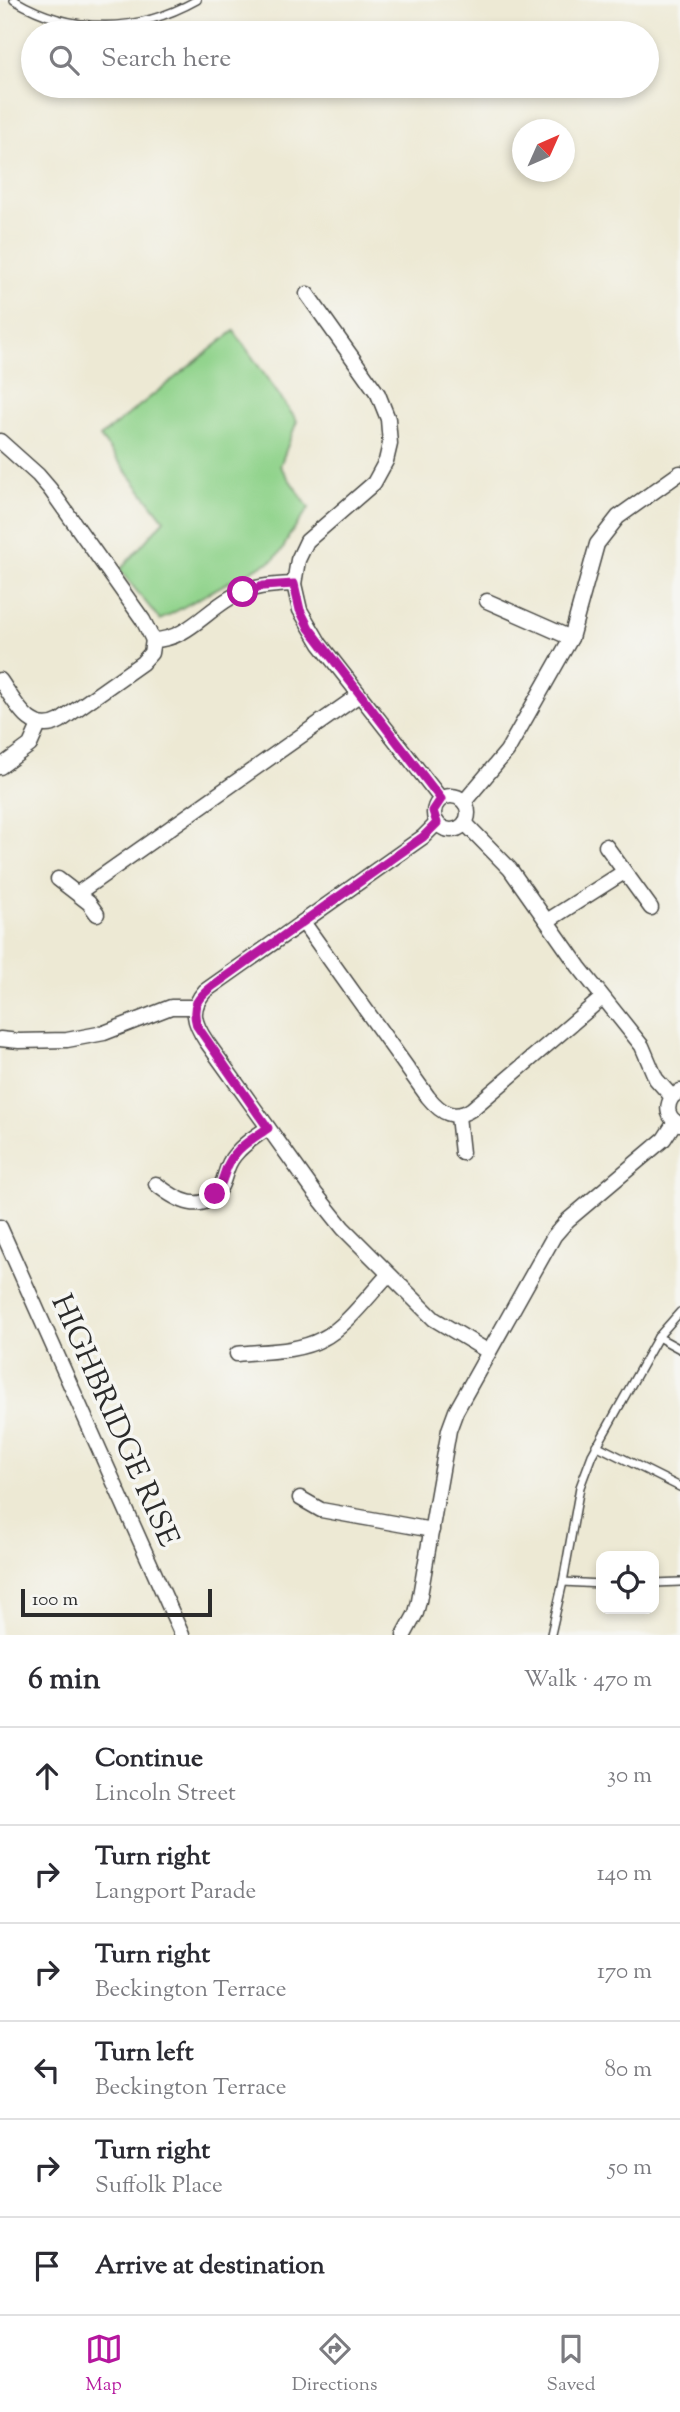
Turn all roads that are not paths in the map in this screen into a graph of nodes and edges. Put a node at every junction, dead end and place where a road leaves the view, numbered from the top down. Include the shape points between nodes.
1 (13, 0) edge
2 (197, 0) edge
3 (64, 21) edge
4 (140, 21) edge
5 (307, 294) dead end
6 (0, 441) edge
7 (680, 473) edge
8 (294, 584) junction
9 (487, 601) dead end
10 (571, 638) junction
11 (153, 640) junction
12 (0, 680) edge
13 (359, 695) junction
14 (39, 725) junction
15 (0, 767) edge
16 (441, 799) junction
17 (464, 802) junction
18 (465, 822) junction
19 (437, 823) junction
20 (606, 846) dead end
21 (624, 872) junction
22 (58, 879) dead end
23 (78, 894) junction
24 (651, 908) dead end
25 (97, 914) dead end
26 (547, 921) junction
27 (303, 922) junction
28 (602, 998) junction
29 (195, 1007) junction
30 (0, 1039) edge
31 (676, 1094) edge
32 (458, 1116) junction
33 (678, 1123) edge
34 (268, 1128) junction
35 (462, 1153) dead end
36 (156, 1184) dead end
37 (0, 1227) edge
38 (388, 1275) junction
39 (680, 1312) edge
40 (658, 1337) junction
41 (680, 1349) edge
42 (489, 1352) junction
43 (237, 1354) dead end
44 (596, 1445) junction
45 (680, 1487) edge
46 (300, 1498) dead end
47 (432, 1530) junction
48 (680, 1582) edge
49 (563, 1583) junction
50 (659, 1583) edge
51 (596, 1584) edge
52 (551, 1634) edge
53 (181, 1635) edge
54 (404, 1635) edge

1 - 3 lane
2 - 4 lane via 172,14
5 - 8 street via 378,394 388,419 390,444 374,483 307,541
6 - 11 street via 50,489
7 - 10 street via 618,517 597,544
8 - 11 street via 243,592 175,637
8 - 13 street via 309,628
9 - 10 street
10 - 17 street via 507,751
11 - 14 street via 151,653 142,663 60,721
12 - 14 street via 27,718
13 - 16 street
13 - 23 street
14 - 15 street via 30,745
16 - 17 street via 453,796
16 - 19 street via 433,811
17 - 18 street via 468,811
18 - 19 street via 452,830
18 - 26 street via 510,869
19 - 27 street
20 - 21 street
21 - 24 street
21 - 26 street
22 - 23 street
23 - 25 street
26 - 28 street
27 - 29 street via 205,991
27 - 32 street via 436,1107
28 - 31 street via 642,1046 656,1079
28 - 32 street
29 - 30 street via 171,1007 104,1033 67,1040
29 - 34 street via 197,1026
31 - 33 street via 668,1110
32 - 35 street
33 - 42 street via 554,1236
34 - 36 street via 234,1155 219,1189 203,1202 179,1201
34 - 38 street via 328,1210
37 - 53 street, HIGHBRIDGE RISE
38 - 42 street via 435,1319
38 - 43 street via 321,1340
39 - 40 lane
40 - 41 lane
40 - 44 lane
42 - 47 street via 449,1430
44 - 45 lane
44 - 49 lane via 580,1487
46 - 47 street via 321,1510
47 - 54 street via 416,1614
48 - 50 lane
49 - 51 lane
49 - 52 lane

